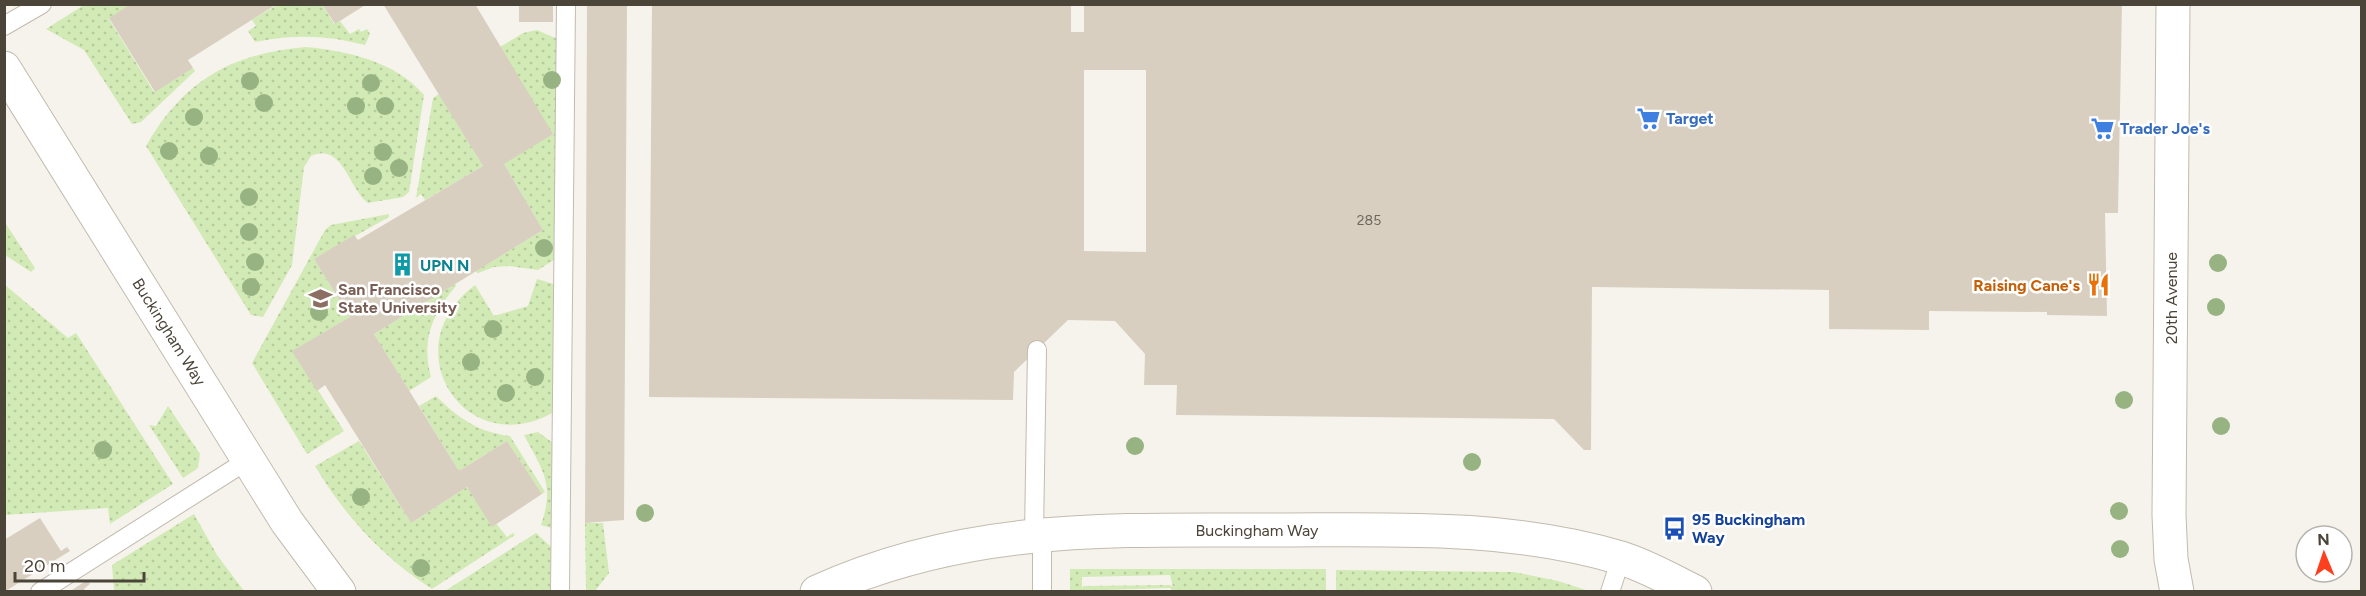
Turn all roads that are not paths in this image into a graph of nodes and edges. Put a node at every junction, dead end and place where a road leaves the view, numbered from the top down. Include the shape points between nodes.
1 (42, 4) edge
2 (566, 4) edge
3 (2173, 4) edge
4 (4, 26) edge
5 (4, 68) edge
6 (1037, 350) dead end
7 (248, 460) junction
8 (1038, 534) junction
9 (1621, 558) junction
10 (40, 591) edge
11 (339, 591) edge
12 (560, 591) edge
13 (818, 591) edge
14 (1042, 591) edge
15 (1610, 591) edge
16 (1695, 591) edge
17 (2177, 591) edge

1 - 4 lane
2 - 12 lane
3 - 17 street, 20th Avenue via 2169,526
5 - 7 street, Buckingham Way
6 - 8 lane
7 - 10 lane
7 - 11 street, Buckingham Way via 287,522
8 - 9 street, Buckingham Way via 1111,530 1445,532 1551,543
8 - 13 street, Buckingham Way via 925,554
8 - 14 lane
9 - 15 lane
9 - 16 street, Buckingham Way

